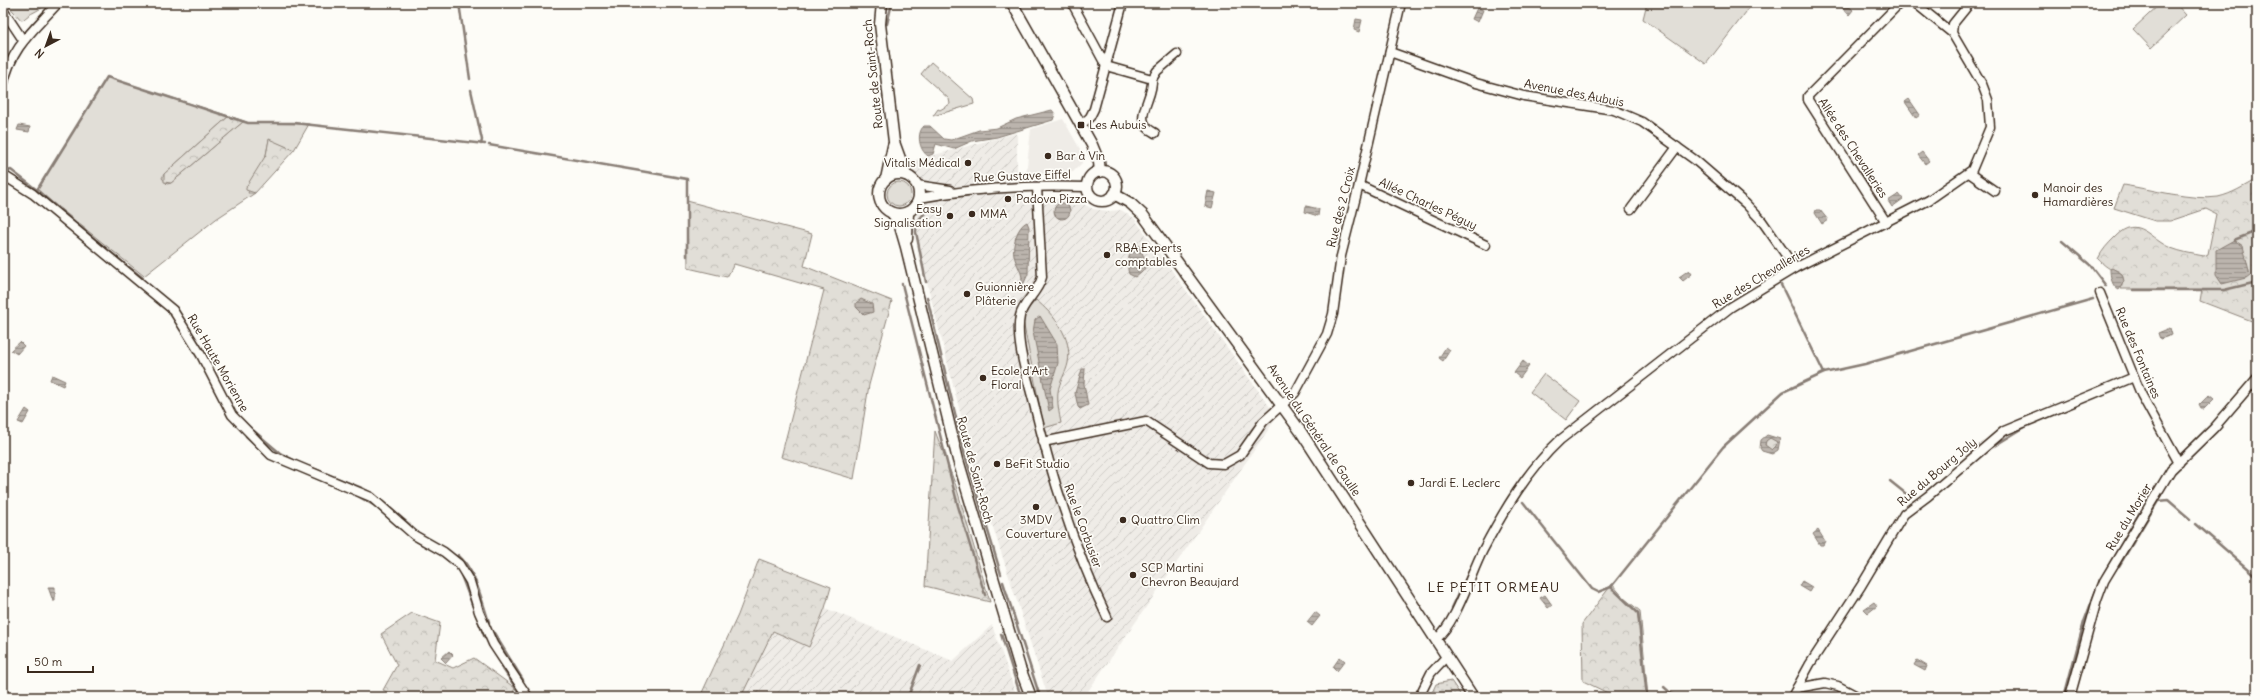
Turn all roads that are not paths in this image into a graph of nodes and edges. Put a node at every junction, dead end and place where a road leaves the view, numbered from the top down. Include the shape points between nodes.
1 (58, 3) edge
2 (882, 3) edge
3 (1012, 3) edge
4 (1072, 3) edge
5 (1123, 3) edge
6 (1401, 3) edge
7 (1900, 3) edge
8 (1915, 3) edge
9 (1970, 3) edge
10 (3, 10) edge
11 (1952, 33) junction
12 (23, 40) junction
13 (1390, 52) junction
14 (1177, 54) dead end
15 (1106, 66) junction
16 (1152, 78) junction
17 (3, 86) edge
18 (1081, 125) junction
19 (1155, 133) dead end
20 (894, 142) junction
21 (1677, 147) junction
22 (1100, 172) junction
23 (1969, 173) junction
24 (3, 175) edge
25 (906, 175) junction
26 (886, 179) junction
27 (917, 185) junction
28 (1359, 185) junction
29 (1087, 186) junction
30 (1037, 187) junction
31 (959, 191) junction
32 (1995, 191) dead end
33 (1114, 194) junction
34 (919, 198) junction
35 (1631, 209) dead end
36 (908, 212) junction
37 (892, 213) junction
38 (1886, 222) junction
39 (1486, 245) dead end
40 (906, 247) junction
41 (1795, 268) junction
42 (2100, 293) dead end
43 (2134, 377) junction
44 (2257, 378) edge
45 (1282, 406) junction
46 (1043, 442) junction
47 (2179, 462) junction
48 (1107, 617) dead end
49 (1436, 639) junction
50 (1447, 656) junction
51 (1797, 688) junction
52 (528, 697) edge
53 (1031, 697) edge
54 (1419, 697) edge
55 (1473, 697) edge
56 (1792, 697) edge
57 (1859, 697) edge
58 (2070, 697) edge

1 - 12 street
2 - 20 street, Route de Saint-Roch via 880,24
3 - 18 street
4 - 15 street
5 - 15 street
6 - 13 street, Rue des 2 Croix
7 - 38 street, Allée des Chevalleries via 1808,96 1808,100
8 - 11 street
9 - 11 street via 1953,24
10 - 12 street
11 - 23 street, Rue des Chevalleries via 1982,84 1988,100 1990,127 1977,161
12 - 17 street via 10,59
13 - 21 street, Avenue des Aubuis via 1476,83 1524,96 1621,112 1642,122
13 - 28 street, Rue des 2 Croix
14 - 16 street
15 - 16 street
15 - 18 street via 1092,114
16 - 19 street via 1143,121 1146,128
18 - 22 street via 1099,162
20 - 25 street, Route de Saint-Roch
20 - 26 street, Route de Saint-Roch
21 - 35 street
21 - 41 street, Avenue des Aubuis via 1746,204 1766,226
22 - 29 street via 1089,178
22 - 33 street via 1113,176 1117,185
23 - 32 street
23 - 38 street, Rue des Chevalleries via 1929,200
24 - 52 street, Rue Haute Morienne via 33,194 173,310 202,355 232,415 271,455 371,497 414,535 459,564 470,582 493,644
25 - 26 street via 896,174
25 - 27 street
26 - 37 street via 882,184 879,198
27 - 31 street, Rue Gustave Eiffel
27 - 34 street
28 - 39 street, Allée Charles Péguy
28 - 45 street, Rue des 2 Croix via 1341,256 1333,314 1327,334 1295,393
29 - 30 street, Rue Gustave Eiffel
29 - 33 street via 1096,200 1108,200
30 - 31 street, Rue Gustave Eiffel
30 - 46 street, Rue le Corbusier via 1042,277 1035,293 1022,310 1019,329 1028,382
31 - 34 street, Rue Gustave Eiffel
33 - 45 street, Avenue du Général de Gaulle via 1130,203 1143,215
34 - 36 street
36 - 37 street
36 - 40 street, Route de Saint-Roch
37 - 40 street, Route de Saint-Roch via 899,223
38 - 41 street, Rue des Chevalleries
40 - 53 street, Route de Saint-Roch via 958,460 1016,657
41 - 49 street, Rue des Chevalleries via 1731,307 1551,449 1514,495 1483,550 1448,626
42 - 43 street, Rue des Fontaines
43 - 47 street, Rue des Fontaines
43 - 51 street, Rue du Bourg Joly via 2004,431 1904,514
44 - 47 street, Rue du Morier via 2214,428
45 - 46 street, Rue des 2 Croix via 1263,422 1240,455 1224,464 1209,463 1146,421
45 - 49 street, Avenue du Général de Gaulle
46 - 48 street, Rue le Corbusier via 1081,560
47 - 58 street, Rue du Morier via 2171,470 2104,581
49 - 50 street, Avenue du Général de Gaulle
50 - 54 street via 1431,673
50 - 55 street, Avenue du Général de Gaulle
51 - 56 street, Rue du Bourg Joly
51 - 57 street via 1825,683 1838,686

